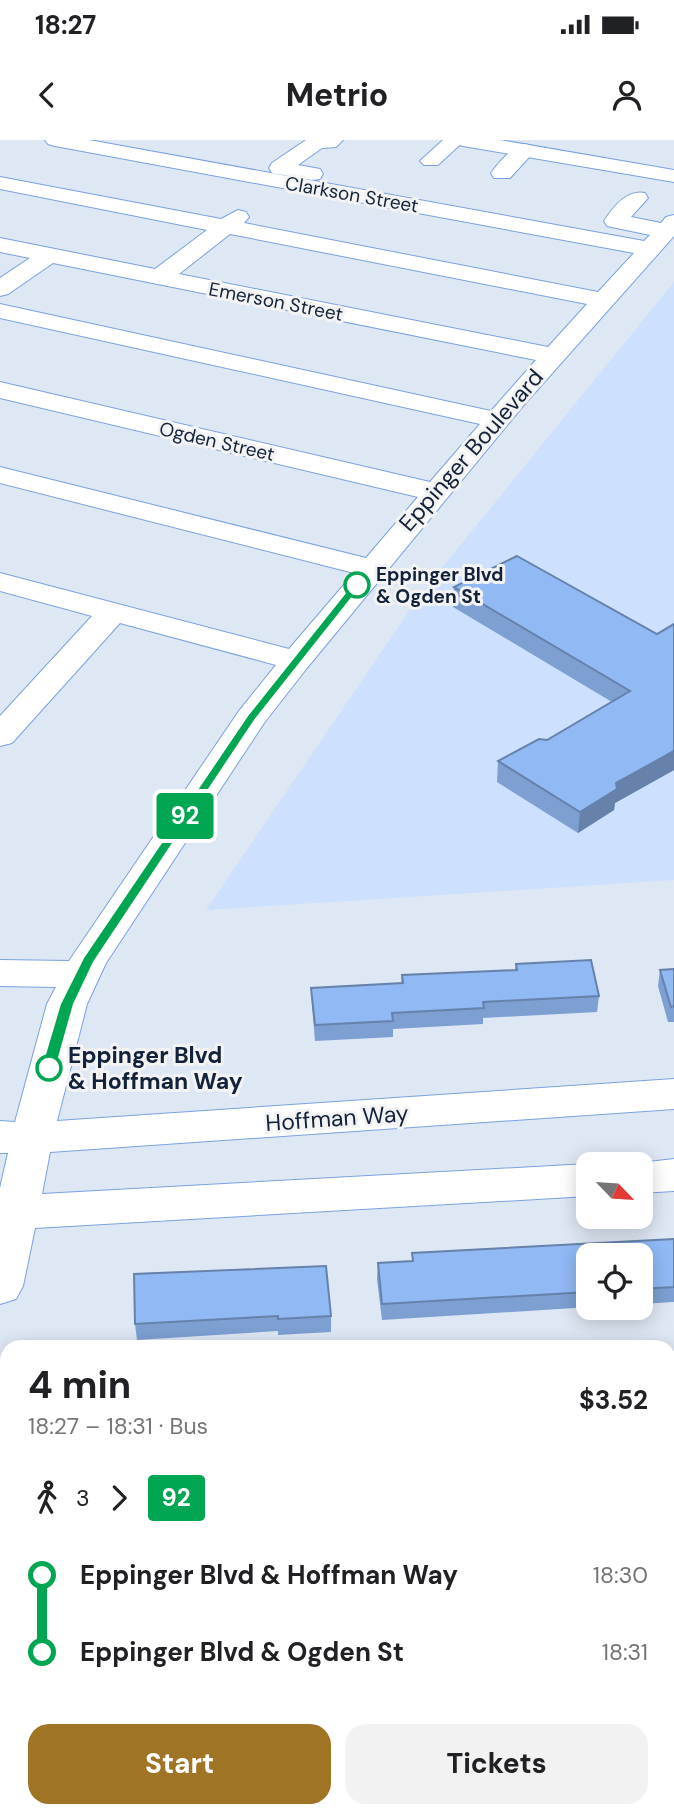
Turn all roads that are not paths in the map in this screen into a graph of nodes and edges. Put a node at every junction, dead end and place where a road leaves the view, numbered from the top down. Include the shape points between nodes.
1 (55, 140) edge
2 (333, 140) edge
3 (455, 140) edge
4 (463, 140) edge
5 (97, 143) edge
6 (525, 150) junction
7 (431, 161) dead end
8 (502, 173) dead end
9 (674, 176) edge
10 (284, 182) junction
11 (0, 183) edge
12 (378, 186) dead end
13 (637, 198) dead end
14 (615, 221) junction
15 (226, 226) junction
16 (670, 226) edge
17 (596, 239) junction
18 (0, 245) edge
19 (650, 248) junction
20 (49, 255) junction
21 (160, 277) junction
22 (0, 289) edge
23 (604, 300) junction
24 (0, 311) edge
25 (553, 356) junction
26 (0, 390) edge
27 (497, 419) junction
28 (0, 475) edge
29 (435, 492) junction
30 (372, 568) junction
31 (0, 582) edge
32 (113, 612) junction
33 (296, 661) junction
34 (0, 736) edge
35 (0, 973) edge
36 (82, 974) junction
37 (674, 1094) edge
38 (16, 1137) edge
39 (674, 1175) edge
40 (653, 1176) edge
41 (576, 1181) edge
42 (9, 1213) edge
43 (0, 1286) edge

1 - 5 street, Clarkson Street
2 - 12 street via 318,141 280,168
3 - 7 street
4 - 6 street
5 - 10 street, Clarkson Street
6 - 8 street
6 - 9 street
10 - 15 street
10 - 17 street, Clarkson Street
11 - 15 street
13 - 14 street
14 - 16 street
14 - 17 street
15 - 21 street
15 - 23 street
16 - 19 street, Eppinger Boulevard
17 - 19 street, Clarkson Street
18 - 20 street, Emerson Street
19 - 23 street, Eppinger Boulevard
20 - 21 street, Emerson Street
20 - 22 street
21 - 25 street, Emerson Street
23 - 25 street, Eppinger Boulevard
24 - 27 street
25 - 27 street, Eppinger Boulevard
26 - 29 street, Ogden Street
27 - 29 street, Eppinger Boulevard
28 - 30 street
29 - 30 street, Eppinger Boulevard
30 - 33 street, Eppinger Boulevard
31 - 32 street
32 - 33 street
32 - 34 street
33 - 36 street, Eppinger Boulevard via 251,718
35 - 36 street
36 - 38 street, Eppinger Boulevard via 67,1004 43,1089
37 - 38 street, Hoffman Way
38 - 42 street, Eppinger Boulevard
39 - 40 street
41 - 42 street
42 - 43 street, Eppinger Boulevard

